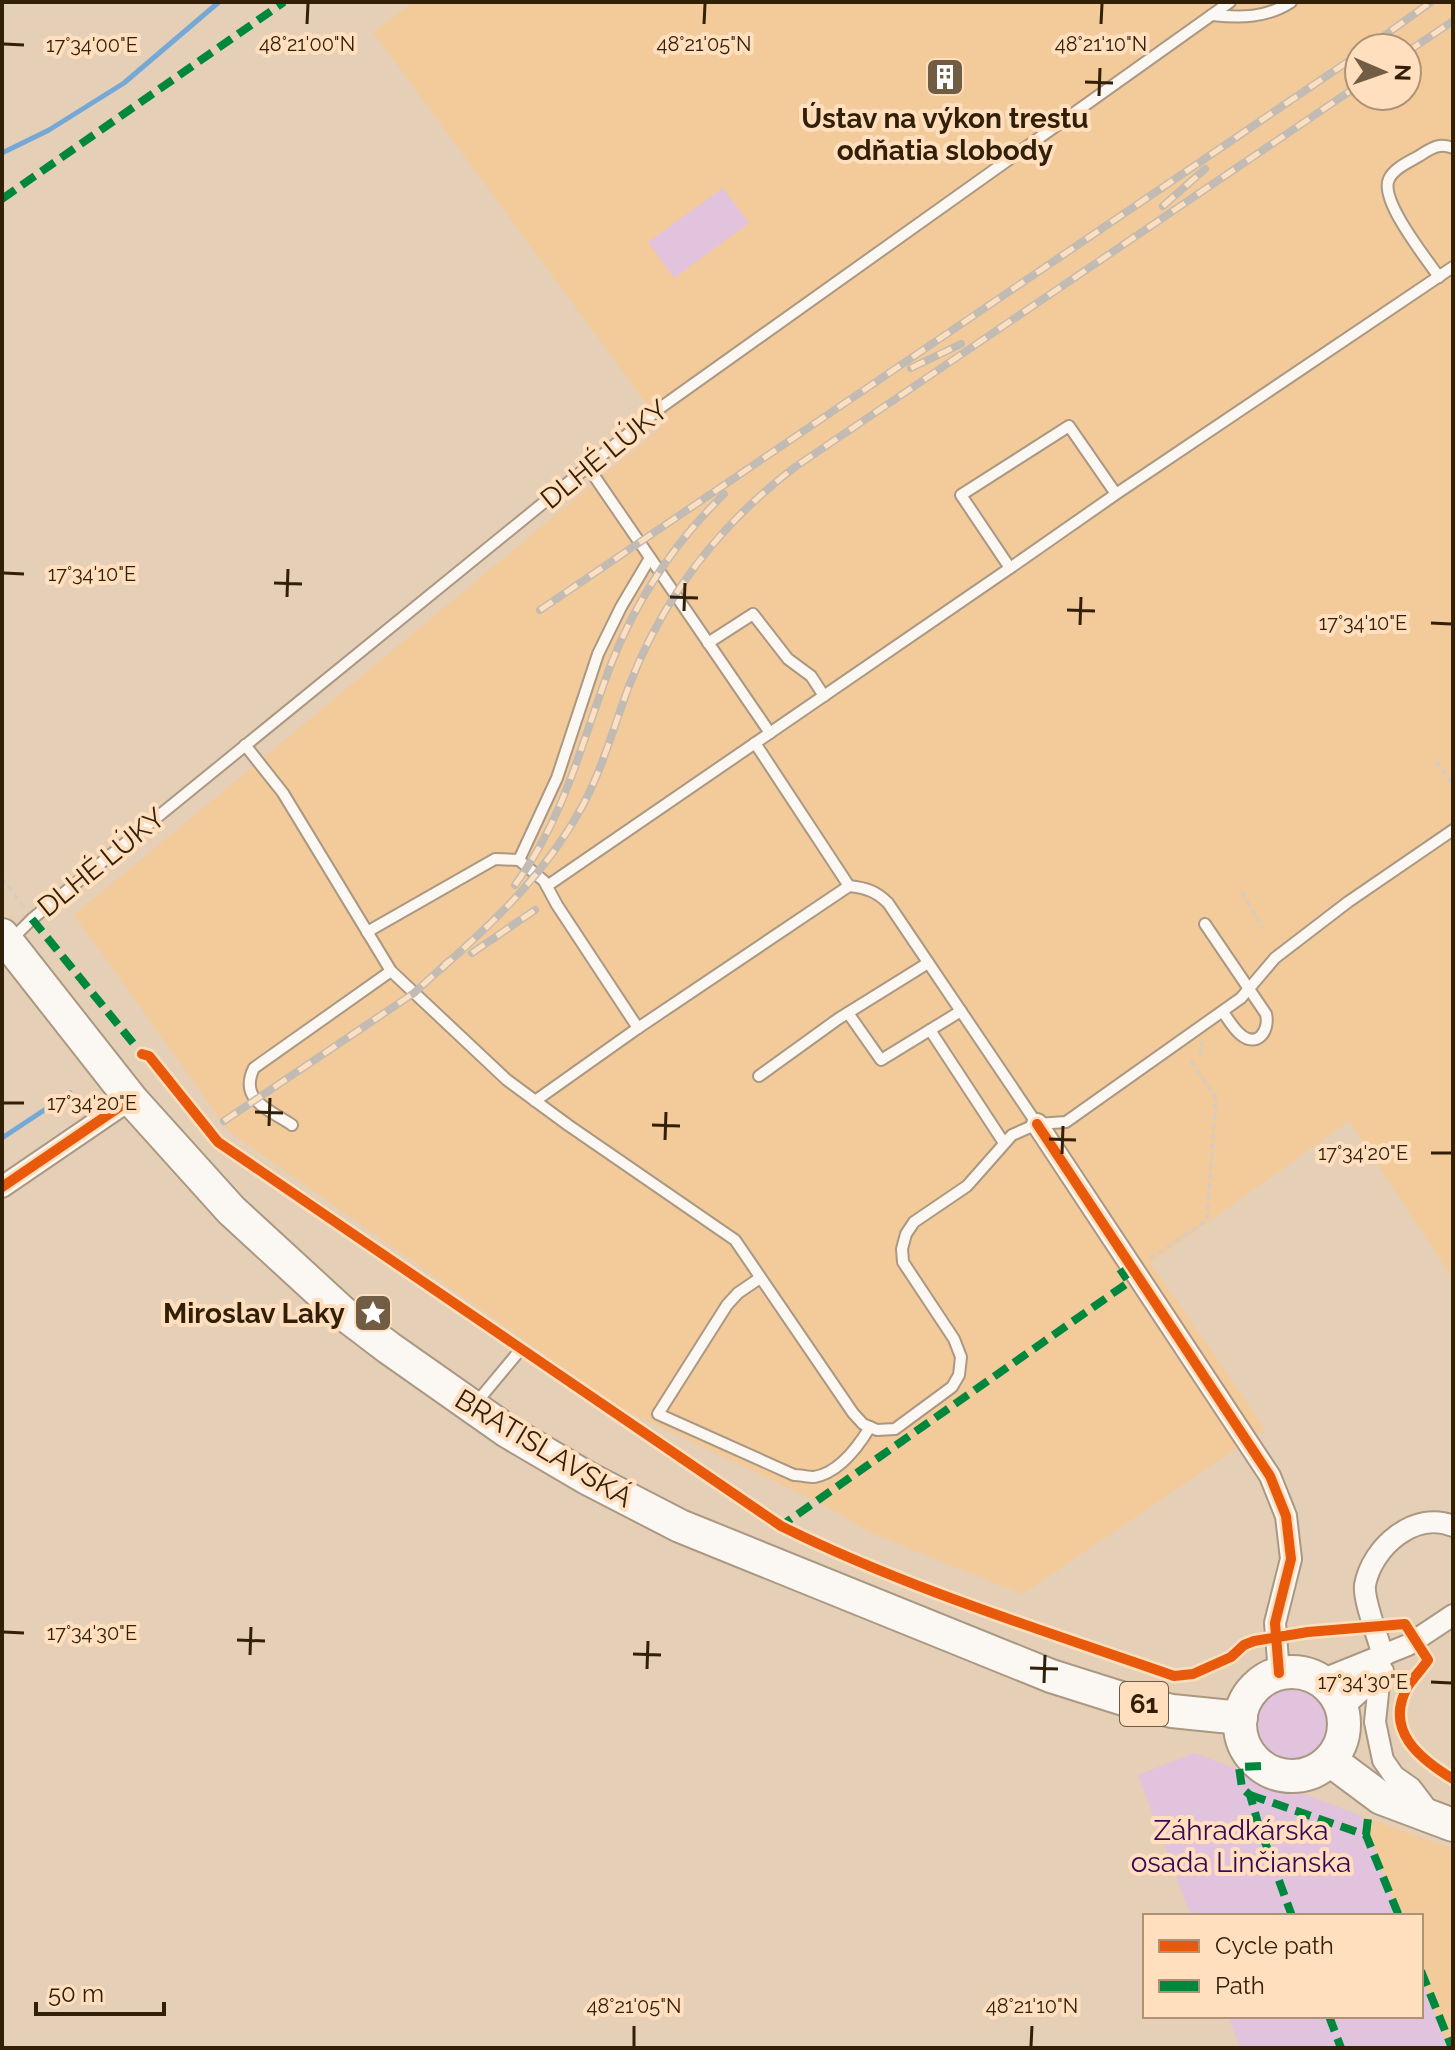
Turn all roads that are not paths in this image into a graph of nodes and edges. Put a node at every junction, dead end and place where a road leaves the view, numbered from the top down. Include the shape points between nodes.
1 (1230, 2) edge
2 (1291, 2) edge
3 (1212, 15) junction
4 (1453, 148) edge
5 (1453, 267) edge
6 (1439, 277) junction
7 (588, 467) junction
8 (1116, 494) junction
9 (650, 558) junction
10 (1010, 568) junction
11 (708, 643) junction
12 (824, 696) junction
13 (770, 733) junction
14 (755, 743) junction
15 (245, 745) junction
16 (1453, 830) edge
17 (519, 860) junction
18 (547, 886) junction
19 (849, 886) junction
20 (1205, 924) dead end
21 (367, 932) junction
22 (5, 939) edge
23 (928, 963) junction
24 (391, 971) junction
25 (1249, 990) junction
26 (961, 1011) junction
27 (1223, 1012) junction
28 (848, 1013) junction
29 (638, 1028) junction
30 (930, 1030) junction
31 (759, 1076) dead end
32 (131, 1099) junction
33 (535, 1101) junction
34 (1037, 1124) junction
35 (292, 1125) dead end
36 (1004, 1143) junction
37 (2, 1187) edge
38 (760, 1278) junction
39 (521, 1349) dead end
40 (472, 1408) junction
41 (870, 1427) junction
42 (1453, 1526) edge
43 (1451, 1622) edge
44 (1391, 1659) junction
45 (1279, 1673) junction
46 (1321, 1680) junction
47 (1342, 1708) junction
48 (1241, 1718) junction
49 (1330, 1760) junction
50 (1443, 1821) edge

1 - 3 lane, DLHÉ LÚKY
2 - 3 lane via 1263,15
3 - 7 lane, DLHÉ LÚKY via 660,408
4 - 6 lane via 1435,146 1393,172 1387,182 1393,209
5 - 6 lane
6 - 8 lane
7 - 9 lane
7 - 15 lane, DLHÉ LÚKY
8 - 10 lane
8 - 10 lane via 1069,426 961,495
9 - 11 lane
9 - 17 lane via 598,654 557,778
10 - 12 lane
11 - 12 lane via 753,614
11 - 13 lane
12 - 13 lane
13 - 14 lane
14 - 18 lane
14 - 19 lane
15 - 21 lane via 283,793
15 - 22 lane, DLHÉ LÚKY
16 - 25 lane via 1275,958
17 - 18 lane
17 - 21 lane via 495,859
18 - 29 lane
19 - 23 lane via 880,895
19 - 29 lane
20 - 25 lane
21 - 24 lane
22 - 32 main road, BRATISLAVSKÁ / 61
23 - 26 lane
23 - 28 lane
24 - 33 lane
24 - 35 lane via 254,1068 250,1093
25 - 27 lane
25 - 27 lane via 1266,1014 1266,1033 1249,1039
26 - 30 lane
26 - 34 lane
27 - 34 lane via 1066,1122
28 - 30 lane via 881,1060
28 - 31 lane
29 - 33 lane
30 - 36 lane
32 - 37 street
32 - 40 main road, BRATISLAVSKÁ / 61 via 205,1184 297,1272
33 - 38 lane via 735,1240
34 - 36 lane
34 - 45 street via 1270,1476 1286,1516 1291,1559 1275,1623
36 - 41 lane via 967,1186 914,1222 902,1249 903,1262 954,1339 961,1357 959,1375 952,1387 895,1429
38 - 41 lane via 853,1413
38 - 41 lane via 727,1305 658,1414 794,1475 814,1477 858,1448
39 - 40 lane
40 - 48 main road, BRATISLAVSKÁ / 61 via 619,1496 753,1556 1051,1676 1172,1711
42 - 44 street via 1413,1526 1384,1547 1373,1564 1365,1586 1367,1605
43 - 44 street
44 - 46 street
44 - 47 street
44 - 50 street via 1375,1722 1383,1760
45 - 46 main road
45 - 48 main road via 1252,1691
46 - 47 main road
47 - 49 main road via 1342,1738
48 - 49 main road via 1246,1747 1272,1772 1297,1776
49 - 50 main road via 1381,1798

